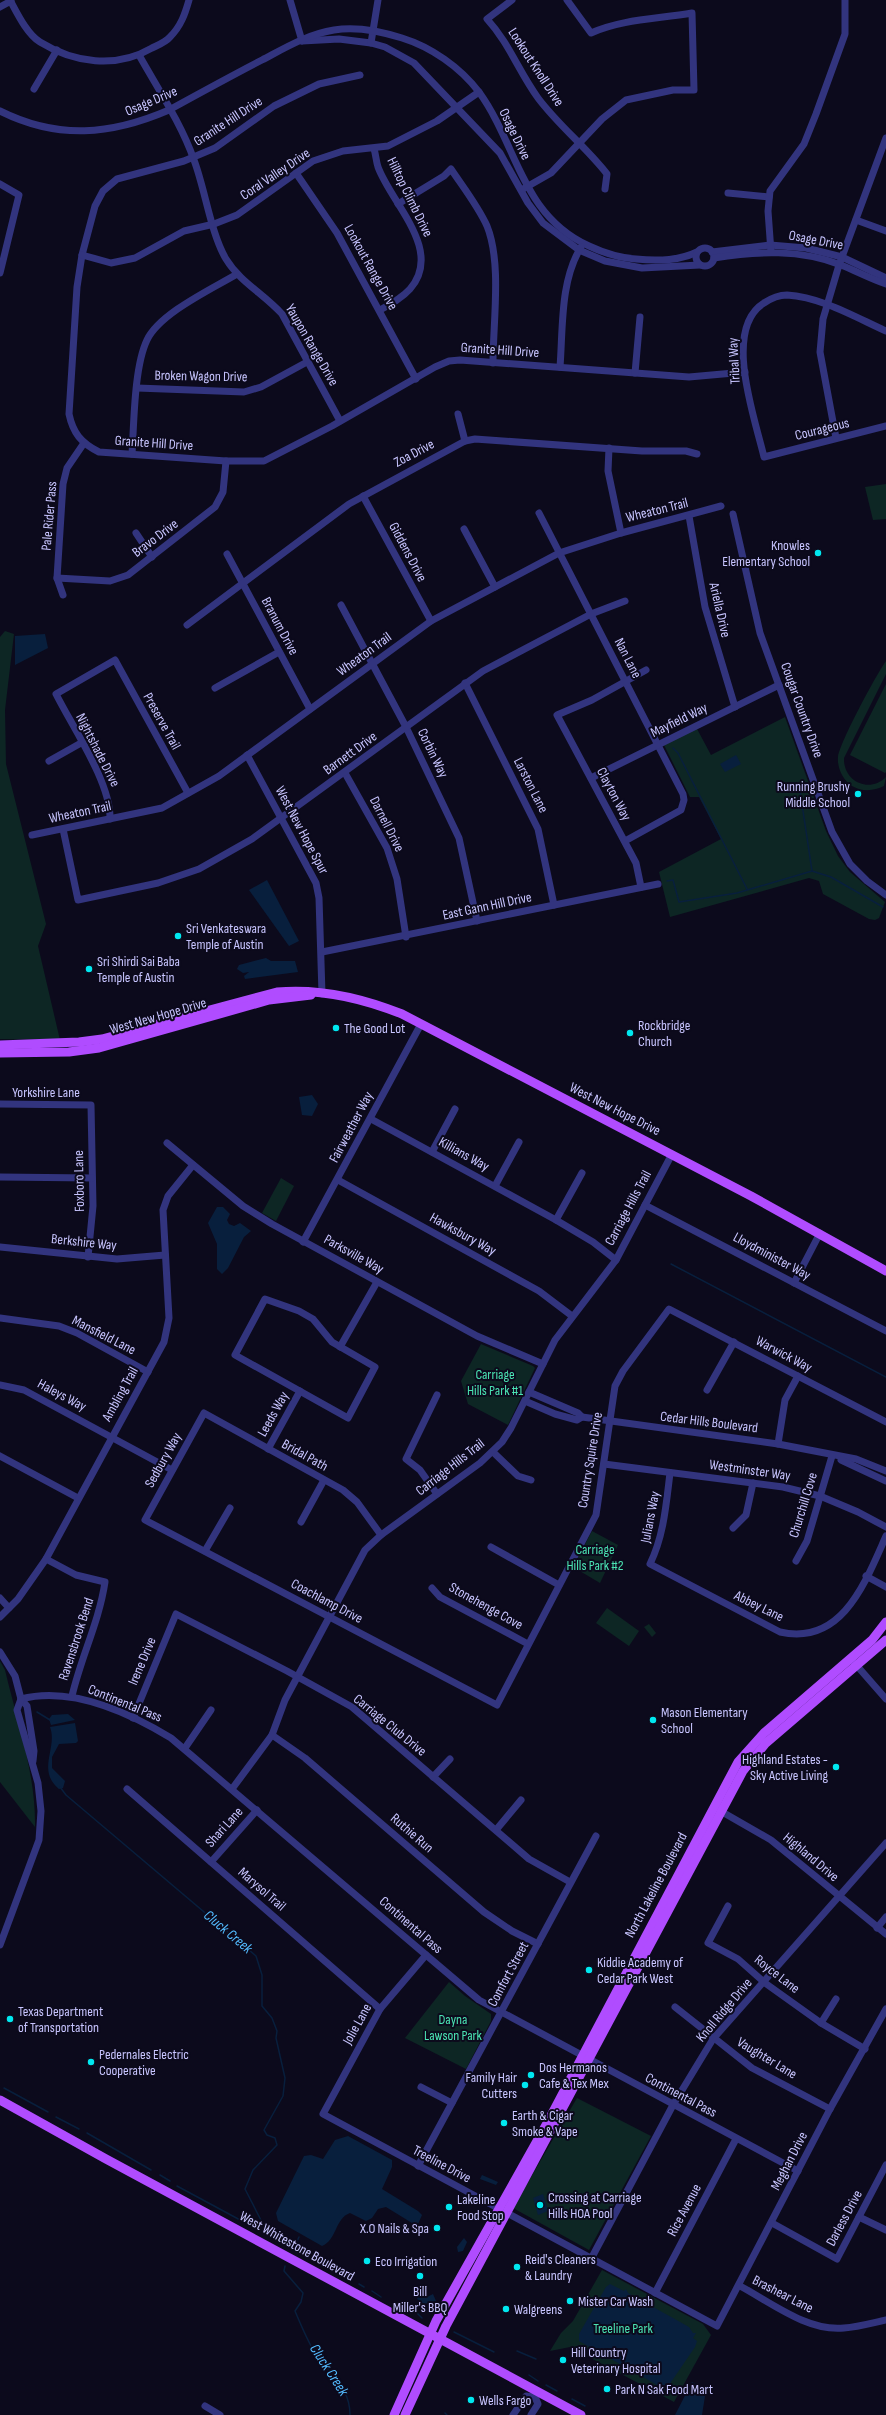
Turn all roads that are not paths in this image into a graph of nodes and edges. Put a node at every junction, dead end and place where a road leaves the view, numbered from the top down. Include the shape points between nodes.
1 (189, 0) edge
2 (290, 0) edge
3 (378, 0) edge
4 (512, 0) edge
5 (566, 0) edge
6 (845, 0) edge
7 (10, 1) edge
8 (0, 8) edge
9 (374, 30) junction
10 (302, 41) junction
11 (371, 43) junction
12 (57, 50) junction
13 (139, 55) junction
14 (360, 75) dead end
15 (34, 89) dead end
16 (479, 92) junction
17 (455, 108) junction
18 (169, 110) junction
19 (0, 111) edge
20 (886, 138) edge
21 (579, 144) junction
22 (374, 149) junction
23 (194, 158) junction
24 (296, 173) junction
25 (0, 184) edge
26 (524, 189) junction
27 (605, 189) dead end
28 (728, 193) dead end
29 (769, 197) junction
30 (398, 204) junction
31 (856, 220) junction
32 (214, 224) junction
33 (886, 230) edge
34 (581, 247) junction
35 (770, 249) junction
36 (697, 252) junction
37 (82, 255) junction
38 (713, 255) junction
39 (842, 257) junction
40 (700, 265) junction
41 (839, 265) junction
42 (0, 273) edge
43 (237, 274) junction
44 (886, 278) edge
45 (886, 284) edge
46 (826, 304) junction
47 (380, 310) junction
48 (640, 317) dead end
49 (886, 331) edge
50 (307, 362) junction
51 (493, 362) junction
52 (560, 367) junction
53 (745, 372) junction
54 (635, 374) junction
55 (416, 379) junction
56 (137, 388) junction
57 (458, 414) dead end
58 (340, 421) junction
59 (886, 426) edge
60 (836, 438) junction
61 (465, 441) junction
62 (84, 444) junction
63 (609, 448) junction
64 (132, 454) junction
65 (697, 454) dead end
66 (764, 457) joint
67 (226, 461) junction
68 (363, 496) junction
69 (721, 506) dead end
70 (539, 513) dead end
71 (734, 514) dead end
72 (689, 516) junction
73 (464, 529) dead end
74 (621, 533) junction
75 (136, 534) dead end
76 (559, 553) junction
77 (227, 554) dead end
78 (152, 557) junction
79 (57, 578) junction
80 (242, 583) junction
81 (495, 587) junction
82 (63, 595) dead end
83 (625, 601) dead end
84 (341, 605) dead end
85 (591, 614) junction
86 (431, 621) junction
87 (187, 625) dead end
88 (279, 652) junction
89 (372, 664) junction
90 (646, 670) dead end
91 (626, 682) junction
92 (465, 683) junction
93 (779, 685) junction
94 (215, 688) dead end
95 (56, 694) joint
96 (735, 707) junction
97 (310, 709) junction
98 (406, 727) junction
99 (81, 743) junction
100 (659, 745) junction
101 (247, 755) junction
102 (49, 761) dead end
103 (346, 773) junction
104 (591, 778) junction
105 (188, 794) junction
106 (282, 818) junction
107 (110, 819) junction
108 (63, 829) junction
109 (32, 835) dead end
110 (625, 841) junction
111 (658, 884) dead end
112 (642, 887) junction
113 (886, 895) edge
114 (554, 905) junction
115 (477, 921) junction
116 (406, 936) junction
117 (322, 952) junction
118 (322, 994) junction
119 (421, 1024) junction
120 (0, 1044) edge
121 (0, 1053) edge
122 (0, 1104) edge
123 (91, 1105) joint
124 (455, 1109) dead end
125 (371, 1118) junction
126 (519, 1142) dead end
127 (167, 1143) dead end
128 (428, 1149) junction
129 (672, 1154) junction
130 (193, 1165) junction
131 (582, 1173) dead end
132 (0, 1177) edge
133 (92, 1178) junction
134 (338, 1180) junction
135 (491, 1184) junction
136 (645, 1205) junction
137 (553, 1218) junction
138 (820, 1233) junction
139 (303, 1242) junction
140 (0, 1247) edge
141 (165, 1255) junction
142 (88, 1257) junction
143 (616, 1260) junction
144 (886, 1272) edge
145 (377, 1282) junction
146 (794, 1282) junction
147 (669, 1309) joint
148 (572, 1316) junction
149 (0, 1318) edge
150 (886, 1331) edge
151 (734, 1342) junction
152 (340, 1347) junction
153 (543, 1364) junction
154 (148, 1372) junction
155 (798, 1376) junction
156 (0, 1385) edge
157 (707, 1390) dead end
158 (300, 1391) junction
159 (529, 1392) junction
160 (437, 1395) dead end
161 (525, 1401) junction
162 (204, 1413) joint
163 (582, 1417) junction
164 (609, 1422) junction
165 (886, 1422) edge
166 (112, 1437) junction
167 (778, 1444) junction
168 (268, 1449) junction
169 (493, 1452) junction
170 (0, 1456) edge
171 (832, 1456) junction
172 (604, 1464) junction
173 (172, 1470) junction
174 (886, 1471) edge
175 (670, 1473) junction
176 (324, 1480) junction
177 (531, 1480) dead end
178 (886, 1481) edge
179 (753, 1483) junction
180 (437, 1494) junction
181 (820, 1496) junction
182 (78, 1498) junction
183 (230, 1508) dead end
184 (145, 1520) joint
185 (301, 1522) dead end
186 (886, 1527) edge
187 (734, 1528) dead end
188 (381, 1535) junction
189 (886, 1536) edge
190 (491, 1547) dead end
191 (205, 1551) junction
192 (46, 1559) junction
193 (796, 1561) dead end
194 (650, 1564) joint
195 (866, 1576) junction
196 (559, 1585) junction
197 (886, 1587) edge
198 (432, 1588) dead end
199 (0, 1598) edge
200 (9, 1608) junction
201 (176, 1614) joint
202 (0, 1617) edge
203 (329, 1617) junction
204 (886, 1622) edge
205 (886, 1640) edge
206 (528, 1644) junction
207 (0, 1652) edge
208 (851, 1659) junction
209 (857, 1666) junction
210 (298, 1677) junction
211 (72, 1696) junction
212 (21, 1699) junction
213 (886, 1699) edge
214 (497, 1705) joint
215 (211, 1710) dead end
216 (133, 1718) junction
217 (272, 1735) junction
218 (185, 1748) junction
219 (450, 1759) dead end
220 (33, 1761) junction
221 (433, 1777) junction
222 (232, 1788) junction
223 (127, 1789) dead end
224 (521, 1800) dead end
225 (718, 1809) junction
226 (257, 1810) junction
227 (496, 1830) junction
228 (596, 1836) dead end
229 (886, 1843) edge
230 (211, 1862) junction
231 (570, 1882) junction
232 (839, 1897) junction
233 (728, 1906) dead end
234 (886, 1917) edge
235 (877, 1928) junction
236 (886, 1934) edge
237 (538, 1944) junction
238 (0, 1945) edge
239 (426, 1955) junction
240 (765, 1983) junction
241 (836, 2000) dead end
242 (676, 2007) dead end
243 (380, 2009) junction
244 (886, 2009) edge
245 (501, 2013) junction
246 (822, 2023) junction
247 (713, 2039) junction
248 (865, 2049) junction
249 (585, 2058) junction
250 (421, 2087) dead end
251 (0, 2100) edge
252 (452, 2103) junction
253 (673, 2105) junction
254 (830, 2109) junction
255 (324, 2114) joint
256 (736, 2140) junction
257 (886, 2165) edge
258 (418, 2166) junction
259 (798, 2171) junction
260 (503, 2211) junction
261 (859, 2217) junction
262 (772, 2223) junction
263 (886, 2230) edge
264 (591, 2259) junction
265 (740, 2286) junction
266 (655, 2293) junction
267 (886, 2320) edge
268 (717, 2326) joint
269 (430, 2334) junction
270 (440, 2339) junction
271 (536, 2394) junction
272 (205, 2406) dead end
273 (220, 2415) edge
274 (394, 2415) edge
275 (405, 2415) edge
276 (513, 2415) edge
277 (531, 2415) edge
278 (580, 2415) edge

1 - 13 street via 182,21 169,38
2 - 10 street
3 - 9 street
4 - 21 street, Lookout Knoll Drive via 487,18 502,36 537,97 562,128
5 - 21 street via 591,33 605,27 692,13 694,90 673,90 626,100 602,119
6 - 29 street via 845,34 816,114 804,144 779,175
7 - 8 street
7 - 12 street via 38,41
9 - 10 street, Osage Drive via 335,30
9 - 11 street
9 - 16 street, Osage Drive via 411,41 433,52 458,70
10 - 11 street, Osage Drive via 339,39
10 - 18 street, Osage Drive
11 - 17 street, Osage Drive via 385,47 414,63 434,81
12 - 13 street via 81,59 101,62
12 - 15 street
13 - 18 street, Yaupon Range Drive
14 - 23 street, Granite Hill Drive via 319,84 274,106 215,148
16 - 17 street, Coral Valley Drive
16 - 26 street, Osage Drive via 495,119
17 - 22 street, Coral Valley Drive via 408,136 388,146
17 - 26 street, Osage Drive via 500,153
18 - 19 street, Osage Drive via 115,129 84,132 42,127
18 - 23 street, Yaupon Range Drive
20 - 31 street
21 - 26 street via 551,173
21 - 27 street, Lookout Knoll Drive via 608,174
22 - 24 street, Coral Valley Drive via 343,151 313,161
22 - 30 street, Hilltop Climb Drive via 379,168
23 - 32 street, Yaupon Range Drive
23 - 37 street, Granite Hill Drive via 117,179 103,190 94,206
24 - 32 street, Coral Valley Drive via 237,215
24 - 47 street, Lookout Range Drive via 337,232
25 - 42 street via 19,195
26 - 34 street, Osage Drive via 543,223
28 - 29 street
29 - 35 street
30 - 47 street, Hilltop Climb Drive via 415,235 422,265 411,289
30 - 51 street via 451,169 486,226 494,249
31 - 33 street
31 - 39 street
32 - 37 street, Coral Valley Drive via 184,231 135,258 111,263
32 - 43 street, Yaupon Range Drive via 217,239
34 - 36 street, Osage Drive via 626,259 667,259
34 - 40 street, Osage Drive via 605,261 642,268
34 - 52 street via 570,268 567,283
35 - 38 street, Osage Drive
35 - 39 street, Osage Drive via 806,248
35 - 41 street, Osage Drive
36 - 38 street via 705,248
36 - 40 street via 696,258
37 - 62 street, Granite Hill Drive via 74,321 69,414 72,429
38 - 40 street via 709,266
39 - 41 street
39 - 44 street, Osage Drive
41 - 45 street, Osage Drive
41 - 46 street
43 - 50 street, Yaupon Range Drive via 282,314
43 - 56 street via 172,314 154,331 147,340
46 - 49 street, Tribal Way
46 - 53 street, Tribal Way via 786,295 758,306 750,316 743,337
46 - 60 street via 820,352
47 - 55 street, Lookout Range Drive
48 - 54 street
50 - 56 street, Broken Wagon Drive via 261,387 244,392
50 - 58 street, Yaupon Range Drive
51 - 52 street, Granite Hill Drive
51 - 55 street, Granite Hill Drive via 450,361
52 - 54 street, Granite Hill Drive
53 - 54 street, Granite Hill Drive via 689,377
53 - 66 street, Tribal Way
55 - 58 street, Granite Hill Drive
56 - 64 street
57 - 61 street
58 - 67 street, Granite Hill Drive via 264,461
59 - 60 street, Courageous
60 - 66 street, Courageous
61 - 63 street, Zoa Drive via 475,439
61 - 68 street, Zoa Drive
62 - 64 street, Granite Hill Drive via 99,452
62 - 79 street, Pale Rider Pass via 73,458 65,475
63 - 65 street, Zoa Drive via 686,451
63 - 74 street via 608,471
64 - 67 street, Granite Hill Drive
67 - 78 street, Bravo Drive via 222,492 215,508
68 - 80 street, Zoa Drive
68 - 86 street, Giddens Drive
69 - 72 street, Wheaton Trail
70 - 76 street, Nan Lane
71 - 93 street, Cougar Country Drive via 757,623
72 - 74 street, Wheaton Trail
72 - 96 street, Ariella Drive via 705,607
73 - 81 street
74 - 76 street, Wheaton Trail
75 - 78 street
76 - 81 street, Wheaton Trail
76 - 85 street, Nan Lane
77 - 80 street, Branum Drive
78 - 79 street, Bravo Drive via 120,578 110,581
79 - 82 street, Pale Rider Pass
80 - 87 street, Zoa Drive
80 - 88 street, Branum Drive
81 - 86 street, Wheaton Trail
83 - 85 street, Barnett Drive
84 - 89 street, Corbin Way
85 - 91 street, Nan Lane
85 - 92 street, Barnett Drive
86 - 89 street, Wheaton Trail
88 - 94 street
88 - 97 street, Branum Drive
89 - 97 street, Wheaton Trail
89 - 98 street, Corbin Way
90 - 91 street
91 - 100 street, Nan Lane
91 - 104 street, Clayton Way via 557,715
92 - 98 street, Barnett Drive
92 - 114 street, Larston Lane via 538,829
93 - 96 street, Mayfield Way
93 - 113 street, Cougar Country Drive via 836,842 858,873
95 - 99 street, Nightshade Drive
95 - 105 street, Preserve Trail via 115,660
96 - 100 street, Mayfield Way
97 - 101 street, Wheaton Trail
98 - 103 street, Barnett Drive
98 - 115 street, Corbin Way via 459,838
99 - 102 street
99 - 107 street, Nightshade Drive via 111,805
100 - 104 street, Mayfield Way
100 - 110 street, Nan Lane via 684,794 683,805 675,813
101 - 105 street, Wheaton Trail via 219,776
101 - 106 street, West New Hope Spur
103 - 106 street, Barnett Drive
103 - 116 street, Darnell Drive via 387,848 397,879
104 - 110 street, Clayton Way
105 - 107 street, Wheaton Trail via 162,808
106 - 108 street, Barnett Drive via 199,869 158,883 78,900
106 - 117 street, West New Hope Spur via 316,883
107 - 108 street, Wheaton Trail
108 - 109 street, Wheaton Trail
110 - 112 street, Clayton Way via 636,863
111 - 112 street, East Gann Hill Drive
112 - 114 street, East Gann Hill Drive
114 - 115 street, East Gann Hill Drive
115 - 116 street, East Gann Hill Drive
116 - 117 street, East Gann Hill Drive
117 - 118 street, West New Hope Spur
118 - 119 main road, West New Hope Drive via 360,999 402,1014
118 - 120 main road, West New Hope Drive via 298,990 258,995 79,1042
118 - 121 main road, West New Hope Drive via 269,1000 99,1048 69,1052
119 - 125 street, Fairweather Way
119 - 129 main road, West New Hope Drive
122 - 123 street, Yorkshire Lane
123 - 133 street, Foxboro Lane
124 - 128 street
125 - 128 street, Killians Way
125 - 134 street, Fairweather Way
126 - 135 street
127 - 130 street, Parksville Way
128 - 135 street, Killians Way
129 - 136 street, Carriage Hills Trail
129 - 138 main road, West New Hope Drive
130 - 139 street, Parksville Way via 243,1206
130 - 141 street, Ambling Trail via 168,1196 162,1222
131 - 137 street
132 - 133 street
133 - 142 street, Foxboro Lane via 92,1232
134 - 139 street, Fairweather Way
134 - 148 street, Hawksbury Way via 540,1291
135 - 137 street, Killians Way
136 - 143 street, Carriage Hills Trail
136 - 146 street, Lloydminister Way
137 - 143 street, Killians Way via 593,1242
138 - 144 main road, West New Hope Drive
138 - 146 street
139 - 145 street, Parksville Way
140 - 142 street, Berkshire Way
141 - 142 street, Berkshire Way via 116,1259
141 - 154 street, Ambling Trail via 169,1318 167,1333
143 - 148 street, Carriage Hills Trail
145 - 152 street
145 - 153 street, Parksville Way via 477,1336
146 - 150 street, Lloydminister Way
147 - 151 street, Warwick Way
147 - 164 street, Country Squire Drive via 623,1371 615,1386
148 - 153 street, Carriage Hills Trail via 555,1340
149 - 154 street, Mansfield Lane via 59,1326 77,1333
151 - 155 street, Warwick Way
151 - 157 street
152 - 158 street via 375,1367 348,1418
152 - 158 street via 332,1342 313,1319 265,1299 235,1355
153 - 159 street, Carriage Hills Trail
154 - 166 street, Ambling Trail
155 - 165 street, Warwick Way
155 - 167 street via 785,1400
156 - 166 street, Haleys Way via 24,1390
158 - 168 street, Leeds Way
159 - 161 street, Carriage Hills Trail
159 - 163 street, Cedar Hills Boulevard
160 - 180 street via 406,1459 420,1470
161 - 163 street, Cedar Hills Boulevard via 563,1417 577,1420
161 - 169 street, Carriage Hills Trail via 512,1428
162 - 168 street, Bridal Path
162 - 173 street, Sedbury Way
163 - 164 street, Cedar Hills Boulevard
164 - 167 street, Cedar Hills Boulevard
164 - 172 street, Country Squire Drive
166 - 173 street, Haleys Way
166 - 182 street, Ambling Trail
167 - 171 street, Cedar Hills Boulevard
168 - 176 street, Bridal Path
169 - 177 street via 518,1476
169 - 180 street, Carriage Hills Trail
170 - 182 street
171 - 174 street, Cedar Hills Boulevard via 856,1459
171 - 178 street, Cedar Hills Boulevard
171 - 181 street, Churchill Cove
172 - 175 street, Westminster Way
172 - 196 street, Country Squire Drive via 596,1515
173 - 184 street, Sedbury Way
175 - 179 street, Westminster Way
175 - 194 street, Julians Way via 664,1526
176 - 185 street
176 - 188 street, Bridal Path via 350,1496
179 - 181 street, Westminster Way
179 - 187 street via 746,1515
180 - 188 street, Carriage Hills Trail
181 - 186 street, Westminster Way
181 - 193 street, Churchill Cove via 807,1541
182 - 192 street, Ambling Trail
183 - 191 street
184 - 191 street, Coachlamp Drive
188 - 203 street, Carriage Hills Trail via 365,1550
189 - 195 street, Abbey Lane
190 - 196 street
191 - 203 street, Coachlamp Drive
192 - 200 street, Ambling Trail
192 - 211 street, Ravensbrook Bend via 76,1575 105,1582 101,1609 79,1665
194 - 195 street, Abbey Lane via 770,1628 799,1635 818,1631 836,1621 851,1604
195 - 197 street
196 - 206 street, Country Squire Drive
198 - 206 street, Stonehenge Cove via 440,1597
199 - 200 street
200 - 202 street, Ambling Trail
201 - 210 street, Carriage Club Drive
201 - 216 street, Irene Drive
203 - 210 street, Carriage Hills Trail
203 - 214 street, Coachlamp Drive
204 - 208 main road, North Lakeline Boulevard via 880,1633
205 - 209 main road, North Lakeline Boulevard
206 - 214 street, Country Squire Drive
207 - 212 street via 16,1676
208 - 209 street
208 - 225 main road, North Lakeline Boulevard via 747,1750
209 - 213 street
209 - 225 main road, North Lakeline Boulevard via 754,1755
210 - 217 street, Carriage Hills Trail via 285,1700
210 - 221 street, Carriage Club Drive via 352,1707
211 - 212 street, Continental Pass via 45,1694
211 - 216 street, Continental Pass
212 - 220 street via 27,1706 34,1751
212 - 220 street via 17,1710 28,1752
215 - 218 street
216 - 218 street, Continental Pass via 158,1730
217 - 222 street, Carriage Hills Trail
217 - 237 street, Ruthie Run via 305,1758 484,1912 512,1931
218 - 222 street, Continental Pass
219 - 221 street
220 - 238 street via 41,1811 39,1840
221 - 227 street, Carriage Club Drive
222 - 226 street, Continental Pass
223 - 230 street, Marysol Trail
224 - 227 street
225 - 232 street, Highland Drive via 771,1840
225 - 249 main road, North Lakeline Boulevard
226 - 230 street, Shari Lane
226 - 239 street, Continental Pass
227 - 231 street, Carriage Club Drive via 529,1859
228 - 231 street, Comfort Street
229 - 232 street, Knoll Ridge Drive
230 - 243 street, Marysol Trail
231 - 237 street, Comfort Street
232 - 235 street, Highland Drive
232 - 240 street, Knoll Ridge Drive
233 - 240 street, Royce Lane via 708,1943 738,1959
234 - 235 street
235 - 236 street, Highland Drive
237 - 245 street, Comfort Street
239 - 243 street, Jolie Lane
239 - 245 street, Continental Pass via 478,2000
240 - 246 street, Royce Lane
240 - 247 street, Knoll Ridge Drive
241 - 246 street
242 - 247 street, Vaughter Lane
243 - 255 street, Jolie Lane
244 - 248 street, Meghan Drive
245 - 249 street, Continental Pass
245 - 252 street, Comfort Street
246 - 248 street, Royce Lane
247 - 253 street, Knoll Ridge Drive
247 - 254 street, Vaughter Lane via 752,2068
248 - 254 street, Meghan Drive
249 - 253 street, Continental Pass
249 - 260 main road, North Lakeline Boulevard
250 - 252 street
251 - 269 main road, West Whitestone Boulevard
252 - 258 street, Comfort Street
253 - 256 street, Continental Pass
253 - 264 street, Knoll Ridge Drive
254 - 259 street, Meghan Drive
255 - 258 street, Treeline Drive
256 - 259 street, Continental Pass
256 - 266 street, Rice Avenue
257 - 261 street, Darless Drive
258 - 260 street, Treeline Drive
259 - 262 street, Meghan Drive
260 - 264 street, Treeline Drive
260 - 269 main road, North Lakeline Boulevard
260 - 270 main road, North Lakeline Boulevard
261 - 262 street, Darless Drive via 837,2259
261 - 263 street
262 - 265 street, Meghan Drive
264 - 266 street, Treeline Drive
265 - 267 street, Brashear Lane via 794,2316 823,2326 842,2329
265 - 268 street, Meghan Drive
266 - 268 street, Treeline Drive
269 - 270 main road, West Whitestone Boulevard
269 - 274 main road, North Lakeline Boulevard
270 - 271 main road, West Whitestone Boulevard
270 - 275 main road, North Lakeline Boulevard
271 - 276 street via 526,2396
271 - 277 street via 538,2404
271 - 278 main road, West Whitestone Boulevard
272 - 273 street

